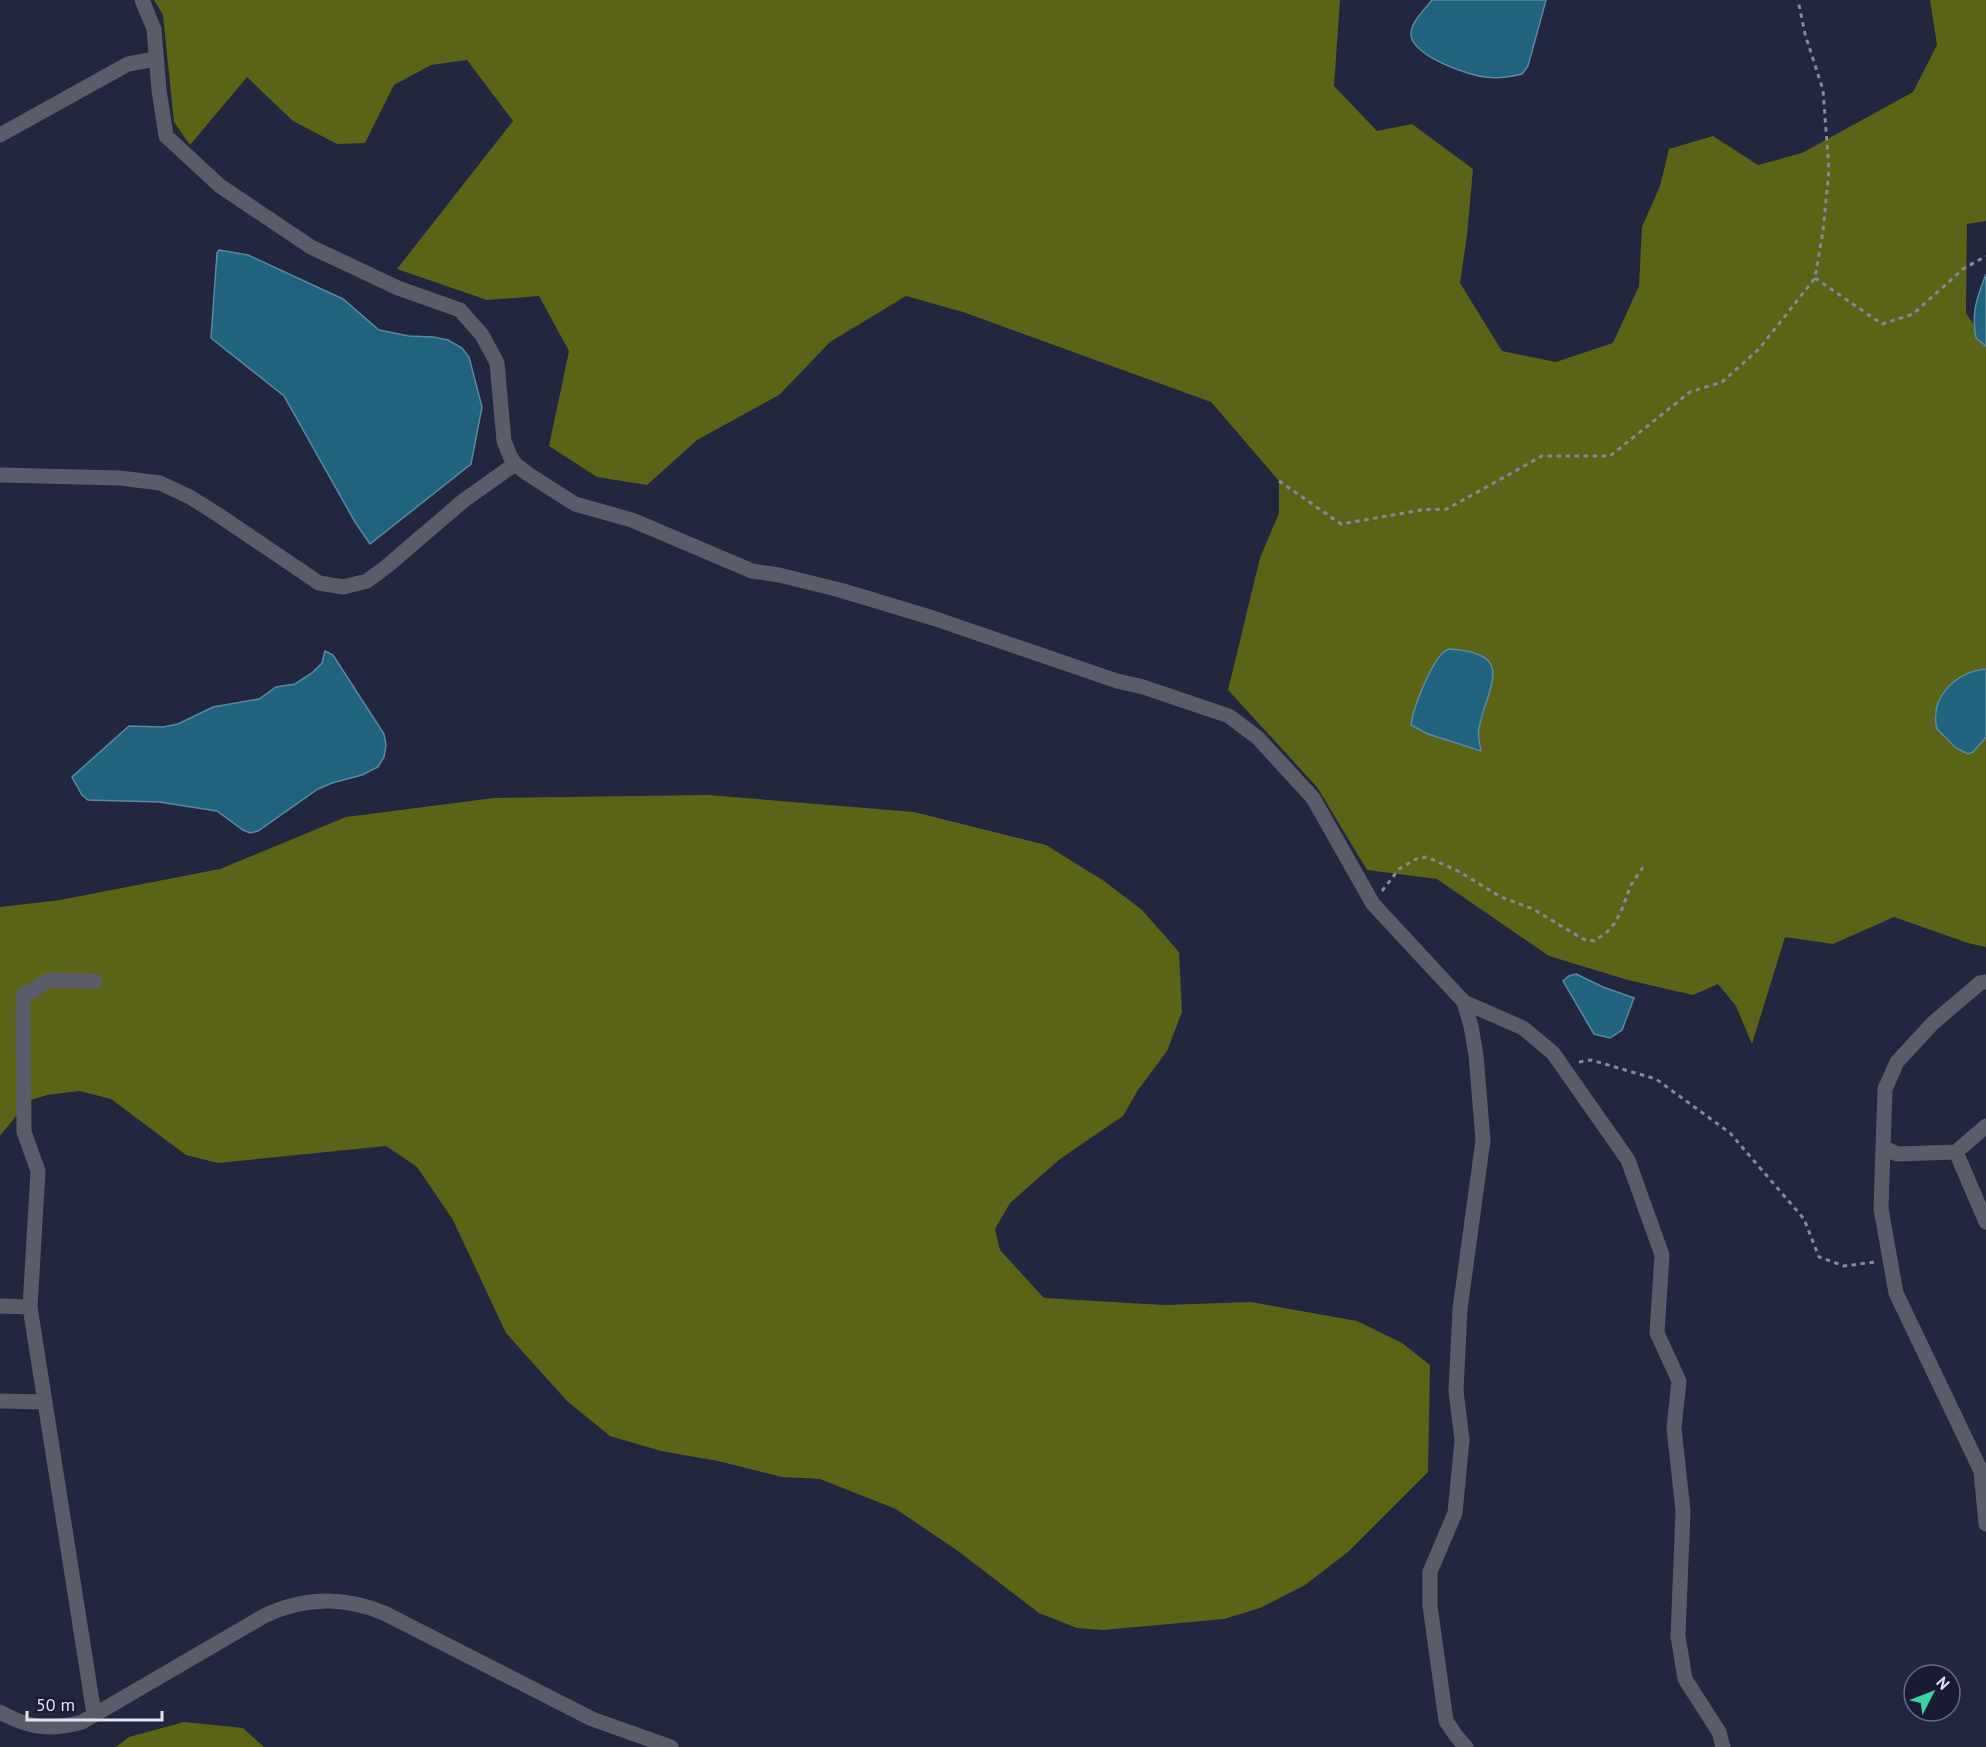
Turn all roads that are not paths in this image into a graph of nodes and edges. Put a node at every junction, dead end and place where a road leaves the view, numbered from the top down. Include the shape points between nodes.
1 (142, 0) edge
2 (156, 59) junction
3 (0, 135) edge
4 (515, 464) junction
5 (0, 475) edge
6 (95, 981) dead end
7 (1986, 982) edge
8 (1464, 1002) junction
9 (1986, 1126) edge
10 (1883, 1147) junction
11 (1956, 1152) junction
12 (1986, 1222) edge
13 (0, 1306) edge
14 (30, 1307) junction
15 (0, 1401) edge
16 (45, 1402) junction
17 (1983, 1471) edge
18 (1986, 1524) edge
19 (0, 1712) edge
20 (94, 1714) junction
21 (671, 1747) edge
22 (1466, 1747) edge
23 (1723, 1747) edge

1 - 2 street via 154,29
2 - 3 street via 128,64
2 - 4 street via 166,136 220,186 311,247 398,288 460,310 482,335 497,363 504,441
4 - 5 street via 463,501 367,581 343,587 319,583 208,508 160,483
4 - 8 street via 575,504 632,520 752,571 840,590 933,618 1229,717 1258,738 1313,798 1373,904
6 - 14 street via 49,980 23,996 24,1132 38,1171
7 - 10 street via 1933,1023 1897,1062 1885,1089
8 - 22 street via 1476,1055 1484,1140 1460,1309 1456,1391 1462,1440 1455,1513 1430,1572 1430,1606 1446,1721
8 - 23 street via 1523,1028 1562,1064 1628,1160 1662,1256 1657,1333 1679,1381 1674,1428 1683,1511 1678,1636 1685,1678 1719,1732
9 - 11 street
10 - 11 street via 1897,1154
10 - 17 street via 1881,1209 1896,1293
11 - 12 street
13 - 14 street
14 - 16 street
15 - 16 street
16 - 20 street
17 - 18 street
19 - 20 street via 28,1726 44,1727 82,1722
20 - 21 street via 264,1616 317,1600 366,1605 384,1612 592,1719

